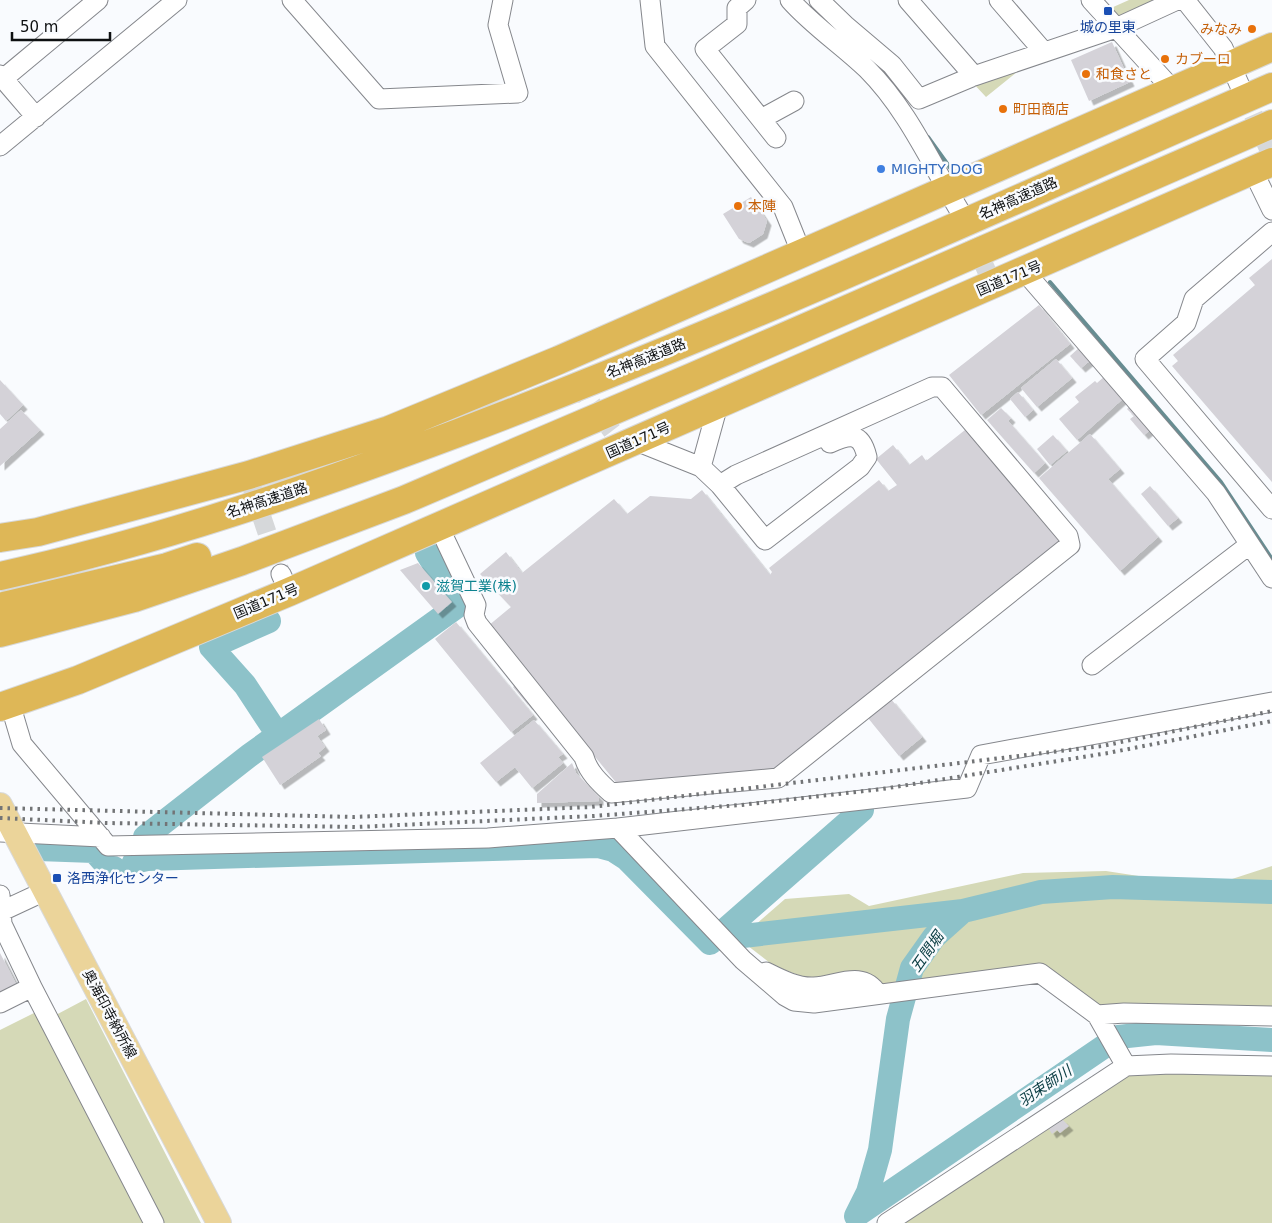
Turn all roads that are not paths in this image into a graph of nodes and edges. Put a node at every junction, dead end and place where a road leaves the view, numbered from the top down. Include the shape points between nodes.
1 (98, 0) edge
2 (176, 0) edge
3 (292, 0) edge
4 (503, 0) edge
5 (650, 0) edge
6 (746, 0) edge
7 (790, 0) edge
8 (819, 0) edge
9 (908, 0) edge
10 (999, 0) edge
11 (1091, 0) edge
12 (1177, 0) edge
13 (1185, 0) edge
14 (1116, 28) junction
15 (1272, 46) edge
16 (1044, 52) junction
17 (1236, 75) junction
18 (974, 76) junction
19 (3, 84) edge
20 (1272, 87) edge
21 (1172, 89) junction
22 (794, 101) dead end
23 (36, 117) junction
24 (761, 119) junction
25 (776, 138) dead end
26 (0, 146) edge
27 (1268, 153) edge
28 (946, 190) junction
29 (1272, 210) edge
30 (961, 213) tunnel mouth
31 (1272, 232) edge
32 (801, 252) junction
33 (1025, 272) junction
34 (559, 360) junction
35 (692, 378) junction
36 (575, 382) tunnel mouth
37 (718, 405) junction
38 (624, 439) junction
39 (701, 467) junction
40 (720, 485) junction
41 (1272, 509) edge
42 (0, 538) edge
43 (446, 542) junction
44 (1249, 545) junction
45 (0, 576) edge
46 (1272, 578) edge
47 (0, 607) edge
48 (0, 633) edge
49 (1092, 665) dead end
50 (1272, 702) edge
51 (5, 715) edge
52 (0, 805) edge
53 (618, 828) junction
54 (7, 832) edge
55 (101, 837) junction
56 (45, 891) junction
57 (1, 906) edge
58 (32, 988) junction
59 (0, 1003) edge
60 (1272, 1016) edge
61 (1100, 1020) junction
62 (1126, 1066) junction
63 (1272, 1066) edge
64 (154, 1223) edge
65 (219, 1223) edge
66 (887, 1223) edge

1 - 19 street
2 - 23 street
3 - 4 street via 379,99 518,93 498,25
5 - 32 street via 655,46 783,207
6 - 24 street via 736,8 737,24 705,49
7 - 28 street via 868,69 908,119
8 - 18 street via 892,65 919,100
9 - 18 street
10 - 16 street
11 - 14 street
12 - 14 street
13 - 17 street via 1223,48
14 - 16 street
14 - 21 street
15 - 17 highway
16 - 18 street
17 - 21 highway
19 - 23 street
20 - 45 highway, 名神高速道路 via 729,324 551,398 273,499 148,539
21 - 28 highway
22 - 24 street
23 - 26 street
24 - 25 street
27 - 29 street
27 - 33 highway, 国道171号
27 - 35 highway
28 - 30 street
28 - 32 highway
31 - 41 street via 1194,299 1186,323 1145,359
32 - 34 highway
33 - 37 highway, 国道171号 via 991,279
33 - 44 street via 1216,493
34 - 36 street
34 - 42 highway via 389,430 251,481 38,532
35 - 47 highway via 534,442 416,484 167,566
35 - 48 highway via 315,535 134,598
37 - 38 highway, 国道171号
37 - 39 street
38 - 39 street
38 - 43 highway, 国道171号
39 - 40 street
40 - 40 street via 765,540 860,466 867,457 865,447 858,438 848,436 739,482
40 - 43 street via 932,387 942,387 1068,536 1070,544 778,778 611,794 477,622 474,615 476,605
43 - 51 highway, 国道171号 via 285,583 157,647 130,668
44 - 46 street
44 - 49 street
50 - 53 street via 981,755 967,788
51 - 55 street via 22,744
52 - 54 main road, 奥海印寺納所線
53 - 55 street via 488,838 358,842 108,846
53 - 61 street via 728,945 785,996 814,1003 1040,973
54 - 55 street
54 - 56 main road, 奥海印寺納所線
56 - 57 street
56 - 65 main road, 奥海印寺納所線
57 - 58 street via 2,924
58 - 59 street
58 - 64 street
60 - 61 street via 1124,1013
61 - 62 street
62 - 63 street
62 - 66 street

